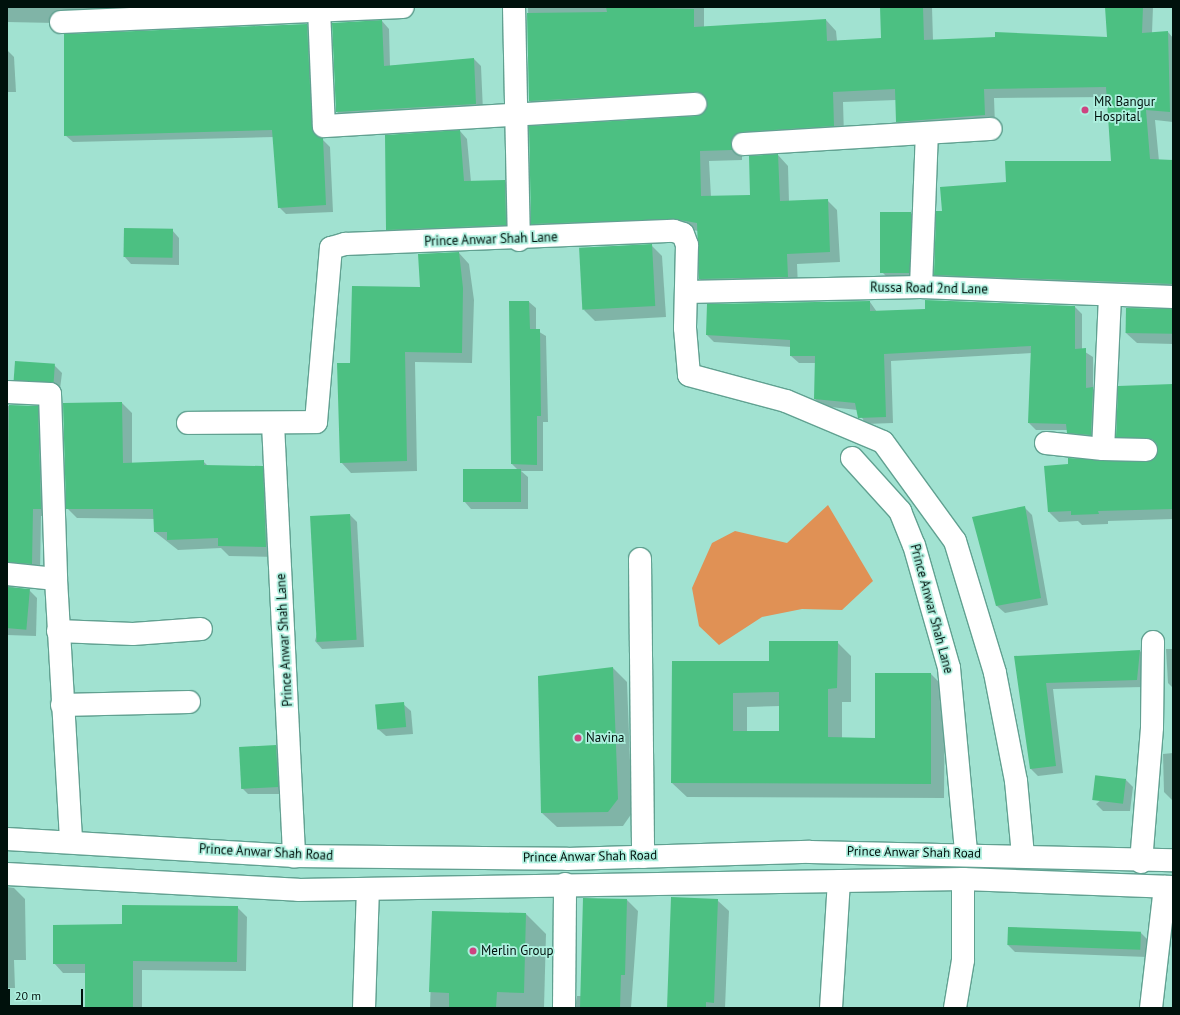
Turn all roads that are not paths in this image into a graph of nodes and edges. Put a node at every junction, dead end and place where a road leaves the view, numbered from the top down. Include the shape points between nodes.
1 (403, 7) edge
2 (514, 7) edge
3 (319, 9) junction
4 (61, 22) dead end
5 (696, 104) dead end
6 (515, 115) junction
7 (991, 129) dead end
8 (927, 133) junction
9 (743, 144) dead end
10 (519, 240) junction
11 (921, 287) junction
12 (686, 292) junction
13 (1110, 296) junction
14 (1173, 297) edge
15 (7, 392) edge
16 (188, 423) dead end
17 (272, 424) junction
18 (1046, 443) dead end
19 (1103, 449) junction
20 (1146, 450) dead end
21 (852, 458) dead end
22 (640, 559) dead end
23 (7, 574) edge
24 (56, 579) junction
25 (201, 629) dead end
26 (58, 632) junction
27 (1153, 642) dead end
28 (189, 702) dead end
29 (62, 706) junction
30 (7, 839) edge
31 (71, 842) junction
32 (966, 853) junction
33 (1023, 855) junction
34 (287, 856) junction
35 (643, 856) junction
36 (1173, 860) edge
37 (1141, 862) junction
38 (7, 874) edge
39 (963, 879) junction
40 (839, 881) junction
41 (565, 884) junction
42 (1169, 887) edge
43 (282, 888) junction
44 (368, 889) junction
45 (364, 1008) edge
46 (564, 1008) edge
47 (831, 1008) edge
48 (955, 1008) edge
49 (1151, 1008) edge

1 - 3 street
2 - 6 street
3 - 4 street
3 - 6 street via 324,126
5 - 6 street
6 - 10 street
7 - 8 street
8 - 9 street
8 - 11 street
10 - 12 street, Prince Anwar Shah Lane via 674,231 683,234 687,245
10 - 17 street, Prince Anwar Shah Lane via 345,244 331,248 316,422
11 - 12 street, Russa Road 2nd Lane
11 - 13 street, Russa Road 2nd Lane
12 - 33 street, Prince Anwar Shah Lane via 689,376 786,401 883,442 955,541 995,673 1016,781
13 - 14 street, Russa Road 2nd Lane
13 - 19 street
15 - 24 street via 50,394
16 - 17 street
17 - 34 street, Prince Anwar Shah Lane
18 - 19 street
19 - 20 street
21 - 32 street, Prince Anwar Shah Lane via 900,511 916,552 949,668
22 - 35 street
23 - 24 street
24 - 26 street
25 - 26 street via 133,634
26 - 29 street
27 - 37 street via 1152,727
28 - 29 street
29 - 31 street
30 - 31 street, Prince Anwar Shah Road
31 - 34 street, Prince Anwar Shah Road
32 - 33 street, Prince Anwar Shah Road
32 - 35 street, Prince Anwar Shah Road via 810,852
33 - 37 street, Prince Anwar Shah Road
34 - 35 street, Prince Anwar Shah Road
34 - 43 street, Prince Anwar Shah Lane
36 - 37 street, Prince Anwar Shah Road
38 - 43 street, Prince Anwar Shah Road
39 - 40 street, Prince Anwar Shah Road
39 - 42 street, Prince Anwar Shah Road
39 - 48 street via 962,960
40 - 41 street, Prince Anwar Shah Road
40 - 47 street
41 - 44 street, Prince Anwar Shah Road
41 - 46 street
42 - 49 street
43 - 44 street, Prince Anwar Shah Road
44 - 45 street

